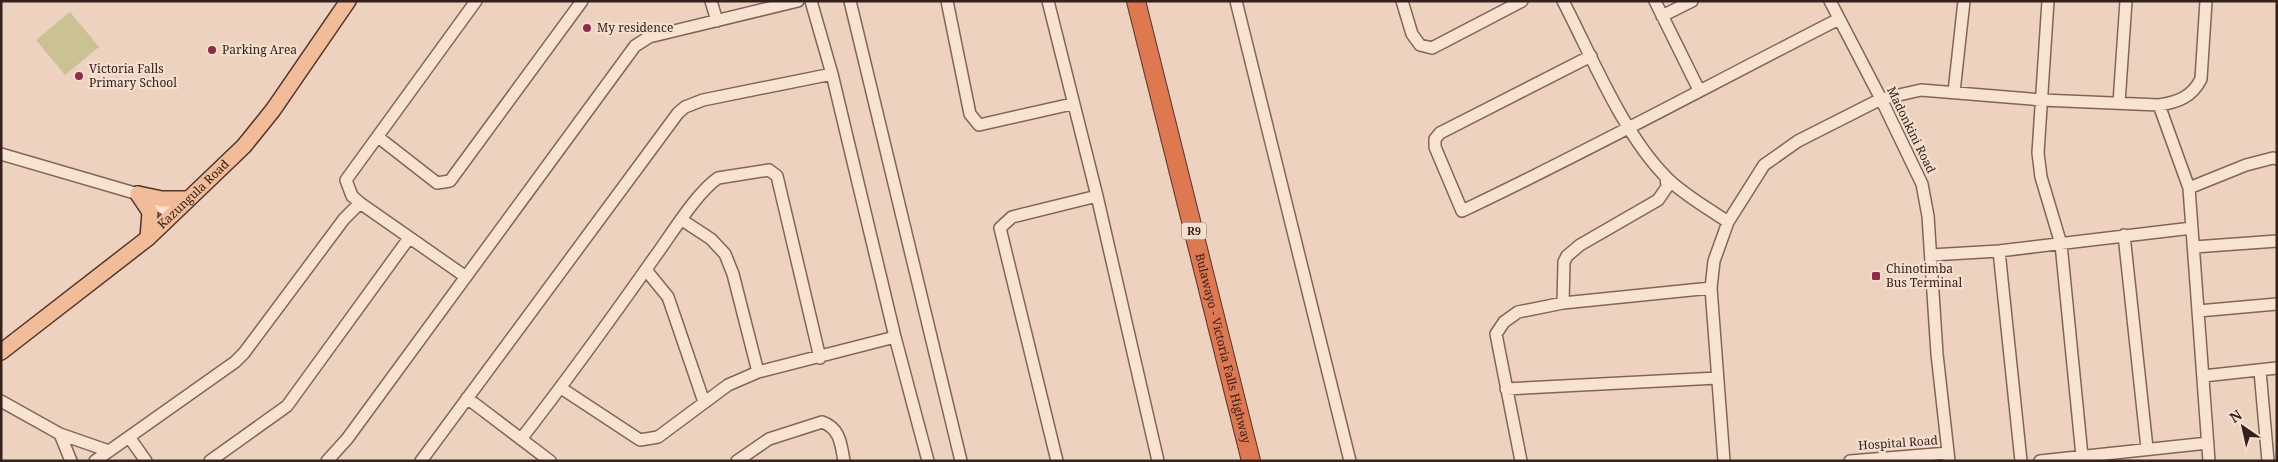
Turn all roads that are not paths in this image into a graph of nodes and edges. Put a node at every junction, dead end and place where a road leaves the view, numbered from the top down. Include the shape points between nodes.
1 (348, 1) edge
2 (476, 1) edge
3 (582, 1) edge
4 (711, 1) edge
5 (798, 1) edge
6 (811, 1) edge
7 (850, 1) edge
8 (947, 1) edge
9 (1048, 1) edge
10 (1136, 1) edge
11 (1236, 1) edge
12 (1402, 1) edge
13 (1522, 1) edge
14 (1563, 1) edge
15 (1655, 1) edge
16 (1692, 1) edge
17 (1830, 1) edge
18 (1964, 1) edge
19 (2048, 1) edge
20 (2126, 1) edge
21 (2206, 1) edge
22 (1662, 16) junction
23 (1839, 19) junction
24 (717, 20) junction
25 (1591, 56) junction
26 (832, 74) junction
27 (1699, 90) junction
28 (1954, 92) junction
29 (1881, 99) junction
30 (2042, 100) junction
31 (2119, 103) junction
32 (1072, 104) junction
33 (2160, 105) junction
34 (1628, 127) junction
35 (378, 136) junction
36 (1, 154) edge
37 (2277, 159) edge
38 (1666, 177) junction
39 (2189, 188) junction
40 (138, 194) junction
41 (1097, 196) junction
42 (188, 199) junction
43 (360, 203) junction
44 (173, 214) junction
45 (682, 220) junction
46 (1728, 222) junction
47 (2192, 228) junction
48 (2124, 236) junction
49 (148, 238) junction
50 (409, 238) junction
51 (2277, 241) edge
52 (2060, 244) junction
53 (2194, 247) junction
54 (1999, 252) junction
55 (1930, 254) junction
56 (646, 270) junction
57 (466, 277) junction
58 (1711, 288) junction
59 (1563, 302) junction
60 (2277, 304) edge
61 (2198, 311) junction
62 (895, 337) junction
63 (1, 352) edge
64 (820, 358) junction
65 (2277, 368) edge
66 (2260, 371) junction
67 (758, 372) junction
68 (2203, 376) junction
69 (1718, 378) junction
70 (560, 388) junction
71 (1506, 389) junction
72 (467, 398) junction
73 (1, 401) edge
74 (704, 402) junction
75 (60, 434) junction
76 (129, 437) junction
77 (521, 439) junction
78 (2208, 442) junction
79 (2147, 448) junction
80 (109, 451) junction
81 (2082, 456) junction
82 (1949, 457) edge
83 (71, 461) edge
84 (95, 461) edge
85 (146, 461) edge
86 (210, 461) edge
87 (327, 461) edge
88 (421, 461) edge
89 (550, 461) edge
90 (737, 461) edge
91 (844, 461) edge
92 (928, 461) edge
93 (961, 461) edge
94 (1057, 461) edge
95 (1158, 461) edge
96 (1251, 461) edge
97 (1350, 461) edge
98 (1521, 461) edge
99 (1724, 461) edge
100 (1850, 461) edge
101 (2021, 461) edge
102 (2040, 461) edge
103 (2209, 461) edge
104 (2268, 461) edge

1 - 42 main road, Kazungula Road via 244,146
2 - 35 street
3 - 35 street via 450,182 437,182
4 - 24 street
5 - 24 street
6 - 26 street
7 - 93 street
8 - 32 street via 970,114 978,125
9 - 32 street
10 - 96 highway, Bulawayo - Victoria Falls Highway / R9
11 - 97 street
12 - 13 street via 1412,34 1420,45 1432,48
14 - 25 street
15 - 22 street
16 - 22 street
17 - 23 street, Madonkini Road
18 - 28 street
19 - 30 street
20 - 31 street
21 - 33 street via 2201,79 2186,98
22 - 27 street
23 - 27 street
23 - 29 street, Madonkini Road
24 - 57 street via 649,37 635,46
25 - 34 street
25 - 34 street via 1440,133 1435,139 1435,147 1462,211
26 - 62 street
26 - 72 street via 702,100 678,113
27 - 34 street
28 - 29 street via 1921,90
28 - 30 street
29 - 46 street via 1798,141 1764,165
29 - 55 street, Madonkini Road via 1922,184
30 - 31 street
30 - 52 street via 2038,153
31 - 33 street
32 - 41 street
33 - 39 street
34 - 38 street
35 - 43 street via 346,180 352,196
36 - 40 street
37 - 39 street via 2246,165
38 - 46 street
38 - 59 street via 1667,187 1658,200 1580,245 1567,256
39 - 47 street
40 - 42 main road via 162,199
40 - 44 street
40 - 49 main road via 150,212
41 - 94 street via 1012,217 1000,228
41 - 95 street
42 - 44 main road, Kazungula Road
43 - 50 street
43 - 76 street via 344,219 244,353
44 - 49 main road, Kazungula Road
45 - 56 street
45 - 64 street via 718,178 764,170 773,172
45 - 67 street via 711,239 726,254
46 - 58 street via 1714,261
47 - 48 street
47 - 53 street
48 - 52 street
48 - 79 street
49 - 63 main road, Kazungula Road
50 - 57 street
50 - 86 street via 287,406
51 - 53 street
52 - 54 street
52 - 81 street
53 - 61 street
54 - 55 street
54 - 101 street
55 - 82 street, Madonkini Road
56 - 70 street
56 - 74 street via 668,297
57 - 87 street via 347,439
58 - 59 street
58 - 69 street
59 - 71 street via 1518,312 1496,334
60 - 61 street
61 - 68 street
62 - 64 street
62 - 92 street
64 - 67 street
65 - 66 street
66 - 68 street
66 - 104 street
67 - 74 street via 728,385
68 - 78 street
69 - 71 street
69 - 99 street
70 - 74 street via 640,440 658,437
70 - 77 street
71 - 98 street
72 - 77 street
72 - 88 street
73 - 75 street
75 - 80 street
75 - 83 street
76 - 80 street
76 - 85 street
77 - 89 street
78 - 79 street
78 - 103 street
79 - 81 street
80 - 84 street
81 - 102 street
82 - 100 street, Hospital Road
90 - 91 street via 769,439 822,422 835,429

